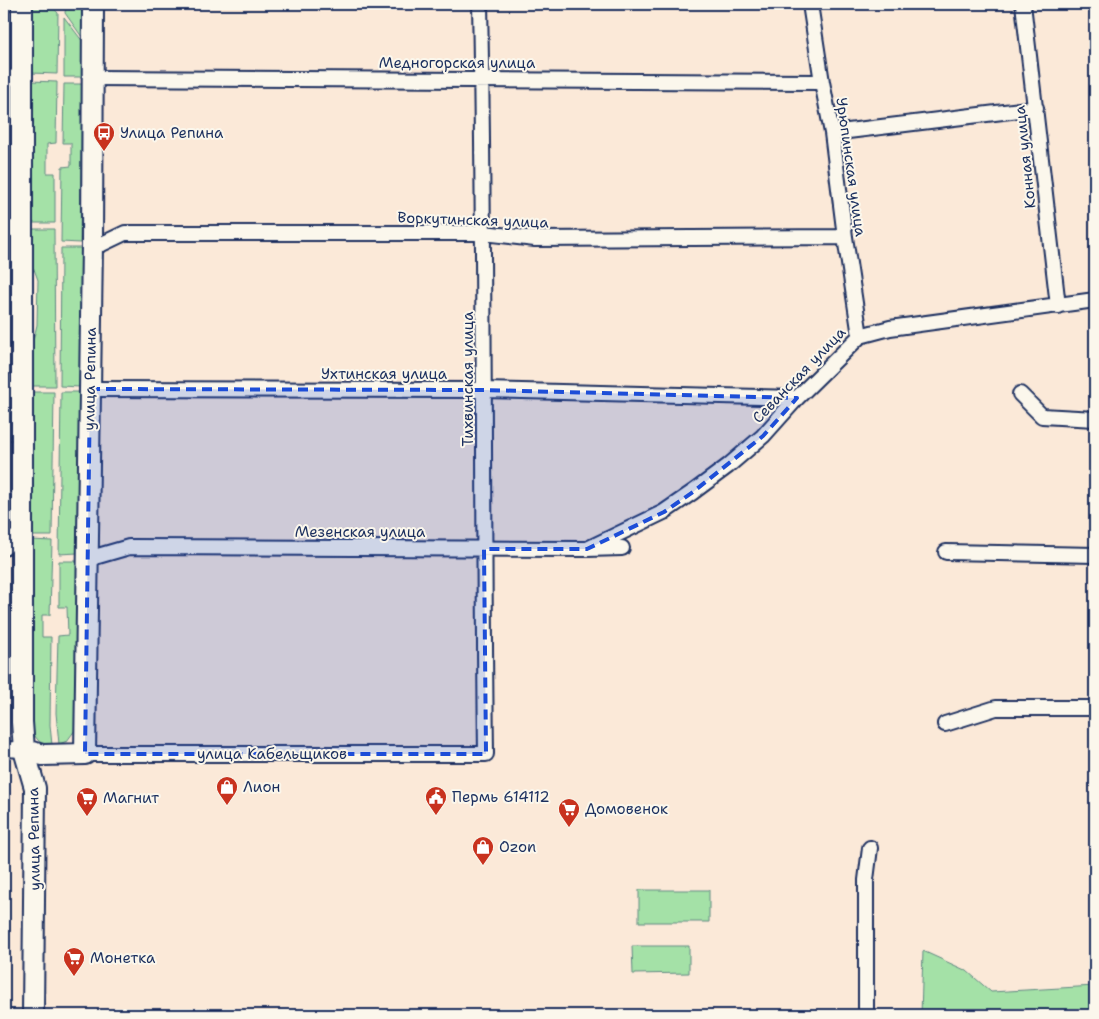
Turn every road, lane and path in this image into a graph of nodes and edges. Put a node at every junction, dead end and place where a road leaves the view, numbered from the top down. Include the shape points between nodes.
1 (22, 4) edge
2 (93, 4) edge
3 (480, 4) edge
4 (810, 4) edge
5 (1023, 4) edge
6 (13, 77) edge
7 (92, 78) junction
8 (482, 80) junction
9 (822, 82) junction
10 (1036, 108) junction
11 (832, 134) junction
12 (484, 233) junction
13 (845, 237) junction
14 (102, 244) dead end
15 (1095, 300) edge
16 (1058, 306) junction
17 (860, 336) junction
18 (90, 389) junction
19 (13, 390) edge
20 (484, 390) junction
21 (1020, 394) dead end
22 (797, 398) junction
23 (1095, 419) edge
24 (622, 548) dead end
25 (484, 549) junction
26 (587, 549) junction
27 (946, 552) dead end
28 (1095, 555) edge
29 (98, 556) dead end
30 (1095, 708) edge
31 (945, 724) dead end
32 (4, 749) edge
33 (24, 750) junction
34 (57, 754) junction
35 (85, 754) junction
36 (486, 754) joint
37 (36, 788) junction
38 (870, 848) dead end
39 (33, 1015) edge
40 (866, 1015) edge

1 - 6 street, улица Репина
2 - 7 street, улица Репина
3 - 8 street, Тихвинская улица
4 - 9 street, Урюпинская улица
5 - 10 street, Конная улица
6 - 19 street, улица Репина
7 - 8 street, Медногорская улица
7 - 18 street, улица Репина
8 - 9 street, Медногорская улица
8 - 12 street, Тихвинская улица
9 - 11 street, Урюпинская улица
10 - 11 street
10 - 16 street, Конная улица
11 - 13 street, Урюпинская улица
12 - 13 street, Воркутинская улица via 536,239
12 - 14 street, Воркутинская улица via 125,233
12 - 20 street, Тихвинская улица
13 - 17 street, Урюпинская улица
15 - 16 street, Севанская улица
16 - 17 street, Севанская улица via 890,328
17 - 22 street, Севанская улица
18 - 20 street, Ухтинская улица
18 - 35 street, улица Репина
19 - 33 street, улица Репина
20 - 22 street, Ухтинская улица
20 - 25 street, Тихвинская улица
21 - 23 street via 1042,416
22 - 26 street, Севанская улица via 763,436 693,492 664,512
24 - 26 street, Мезенская улица
25 - 26 street, Мезенская улица
25 - 29 street, Мезенская улица via 129,547
25 - 36 street, Тихвинская улица
27 - 28 street
30 - 31 street via 996,708
32 - 33 street, улица Кабельщиков
33 - 34 street, улица Кабельщиков
33 - 37 street, улица Репина
34 - 35 street, улица Кабельщиков
34 - 37 street via 44,768
35 - 36 street, улица Кабельщиков
37 - 39 street, улица Репина
38 - 40 street via 866,880

